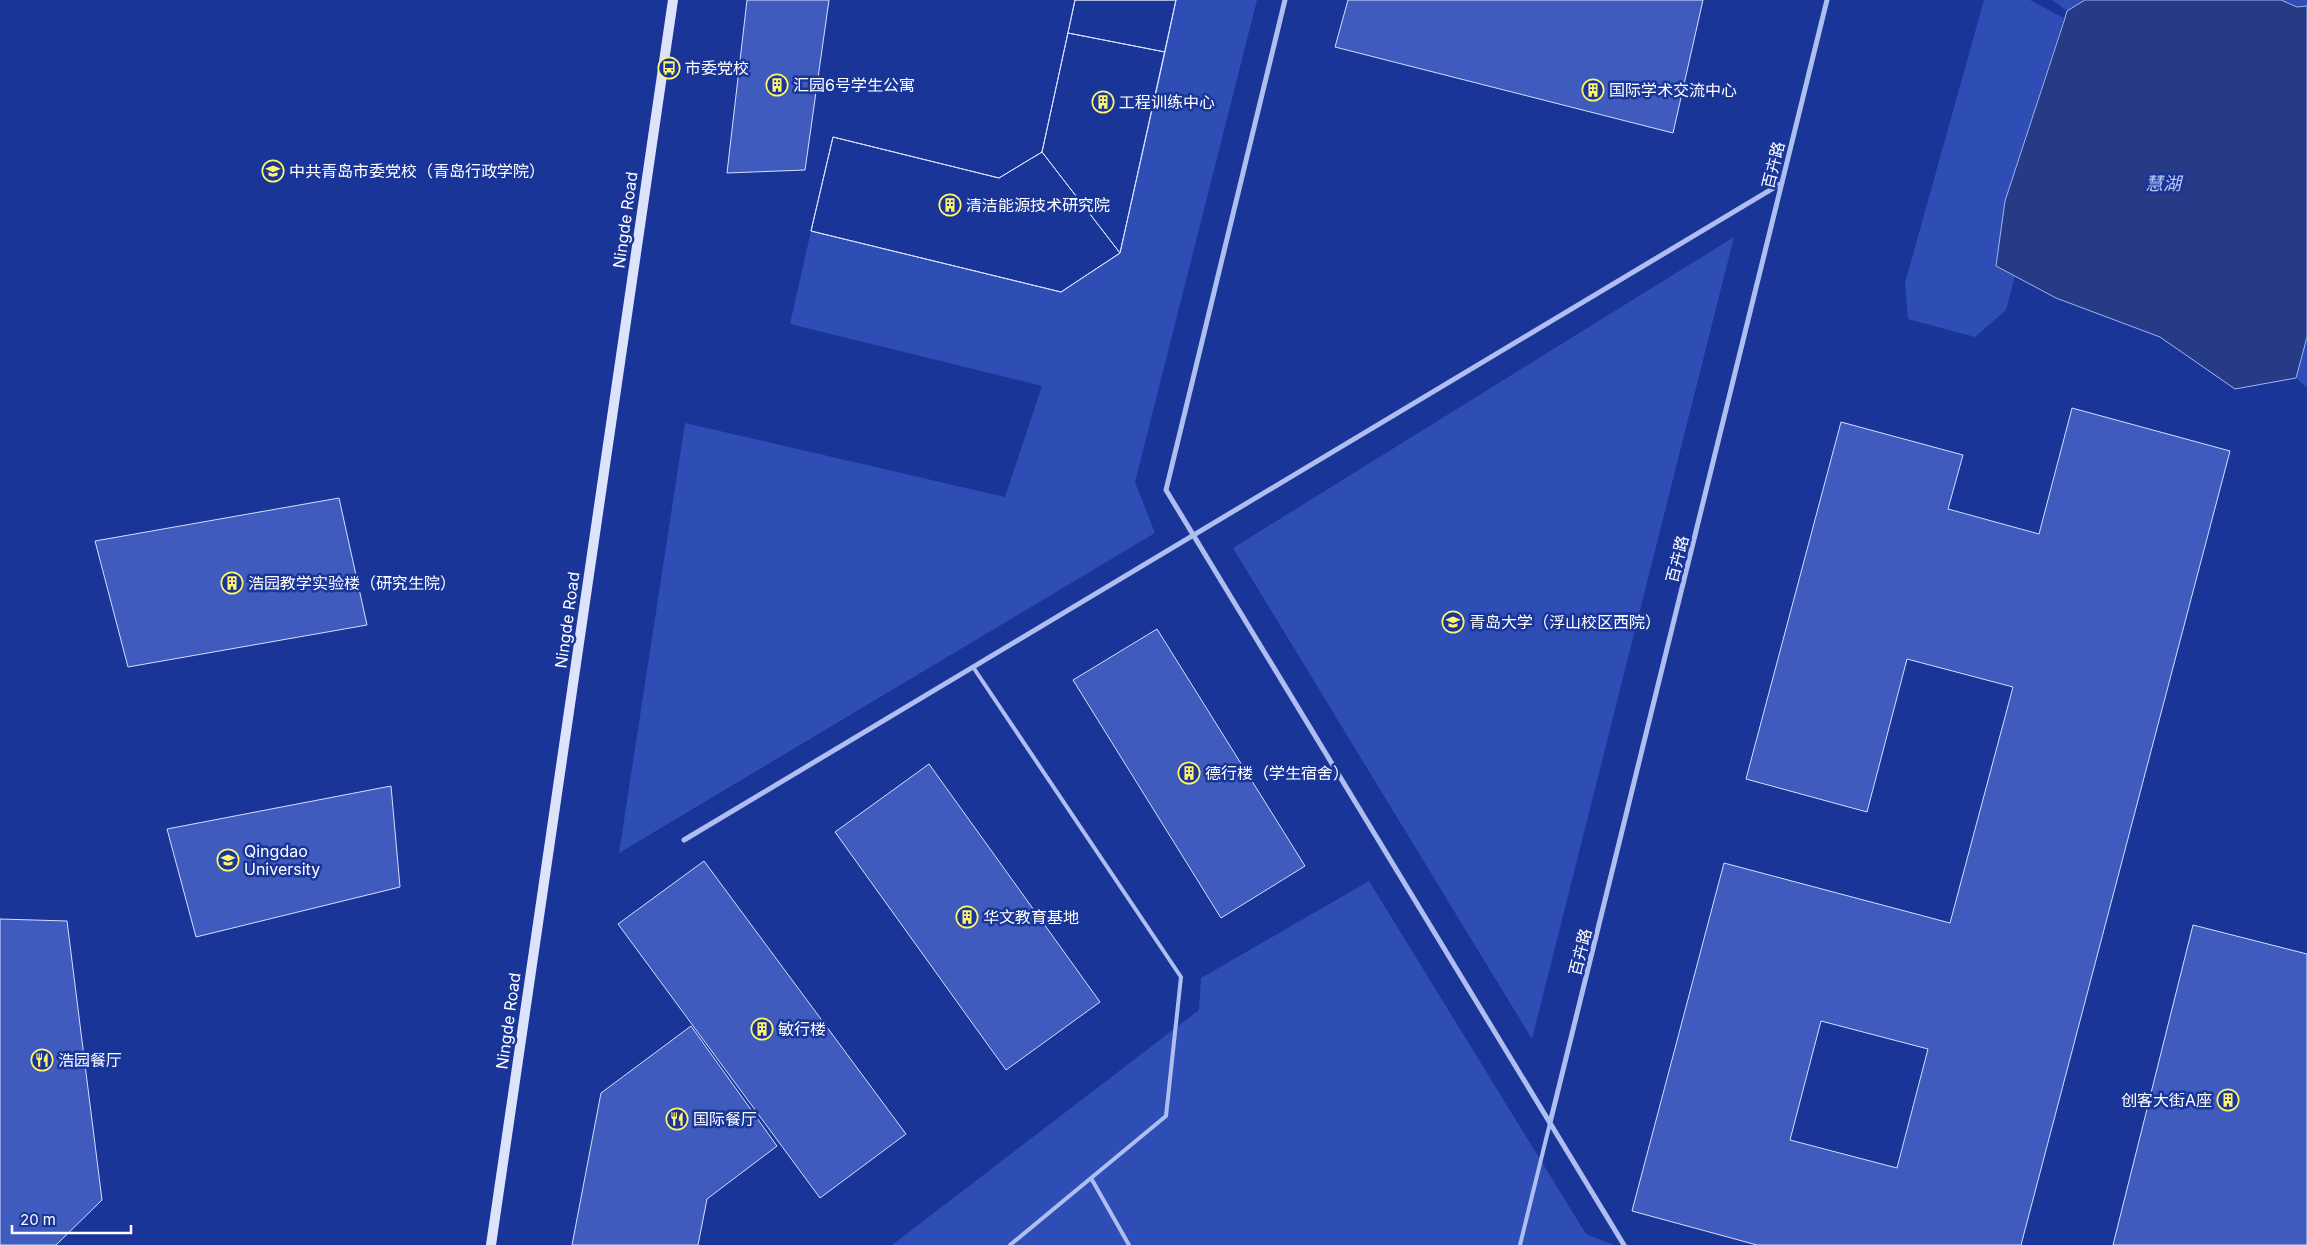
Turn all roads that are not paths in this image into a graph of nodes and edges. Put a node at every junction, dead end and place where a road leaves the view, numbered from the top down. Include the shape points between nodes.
1 (673, 0) edge
2 (1285, 0) edge
3 (1827, 0) edge
4 (1782, 183) junction
5 (1194, 535) junction
6 (973, 667) junction
7 (684, 840) dead end
8 (1550, 1124) junction
9 (1091, 1178) junction
10 (491, 1245) edge
11 (1010, 1245) edge
12 (1129, 1245) edge
13 (1520, 1245) edge
14 (1624, 1245) edge

1 - 10 street, Ningde Road
2 - 5 street via 1166,490
3 - 4 street, 百卉路
4 - 5 street
4 - 8 street, 百卉路
5 - 6 street
5 - 8 street
6 - 7 street
6 - 9 lane via 1181,977 1166,1116
8 - 13 lane
8 - 14 street
9 - 11 lane
9 - 12 lane

